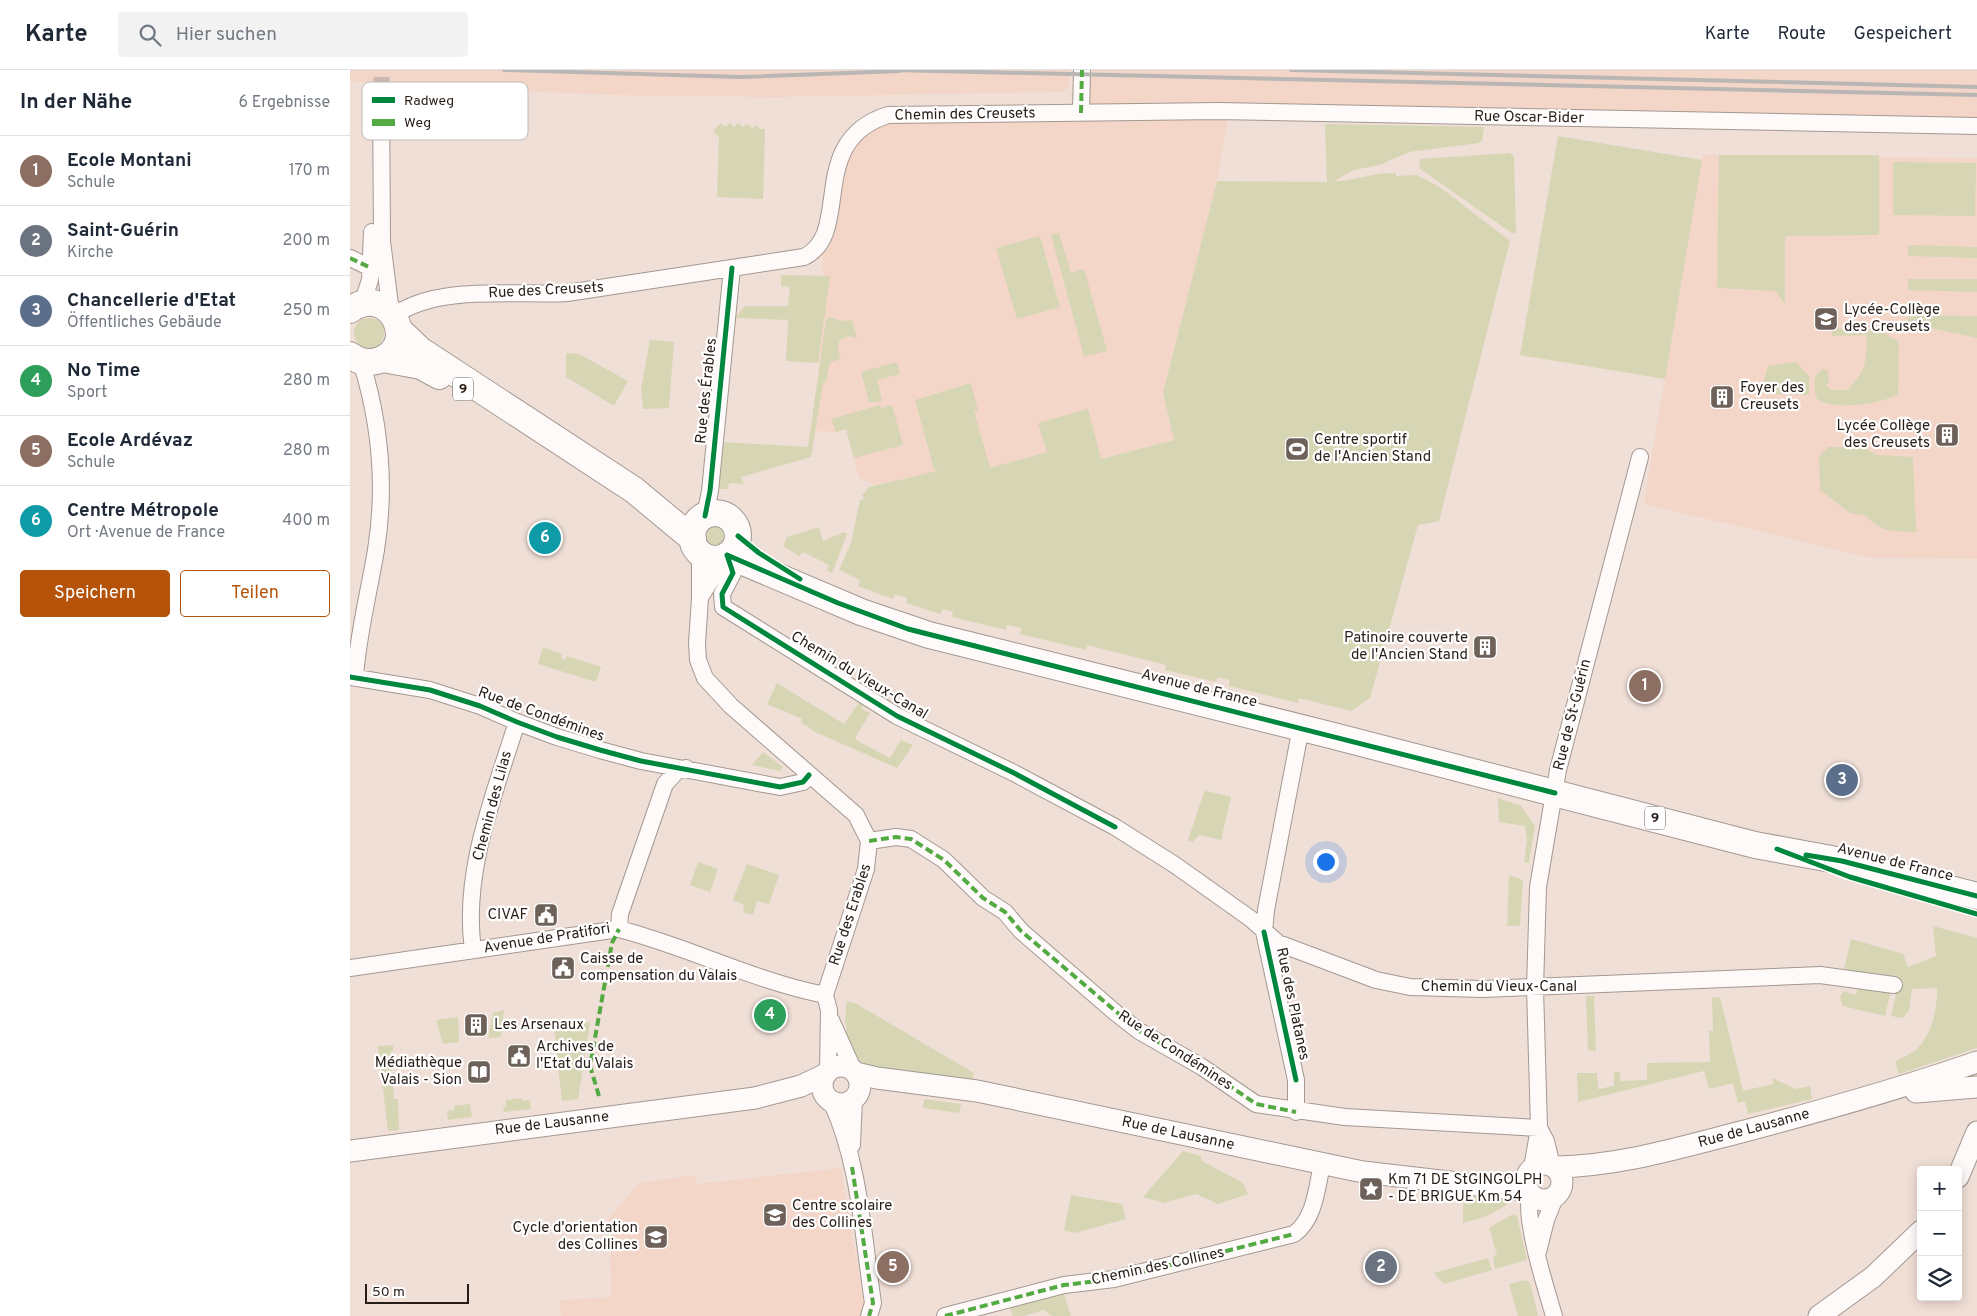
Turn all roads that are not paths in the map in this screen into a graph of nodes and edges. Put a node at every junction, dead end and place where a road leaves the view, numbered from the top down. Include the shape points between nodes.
1 (1082, 70) edge
2 (1081, 113) junction
3 (1977, 126) edge
4 (374, 140) edge
5 (381, 140) edge
6 (350, 258) edge
7 (371, 268) junction
8 (732, 268) junction
9 (355, 306) edge
10 (394, 320) junction
11 (360, 359) edge
12 (538, 429) junction
13 (1640, 456) dead end
14 (700, 531) junction
15 (732, 546) junction
16 (700, 598) junction
17 (352, 677) edge
18 (516, 722) junction
19 (1301, 727) junction
20 (686, 768) junction
21 (809, 775) junction
22 (1555, 793) junction
23 (869, 841) junction
24 (1777, 849) junction
25 (1977, 896) edge
26 (1977, 914) edge
27 (620, 928) junction
28 (1264, 932) junction
29 (473, 950) junction
30 (350, 968) edge
31 (1894, 985) dead end
32 (1535, 988) junction
33 (825, 995) junction
34 (829, 1015) junction
35 (1977, 1062) edge
36 (855, 1072) junction
37 (827, 1073) junction
38 (925, 1085) junction
39 (1977, 1087) edge
40 (856, 1097) junction
41 (755, 1098) junction
42 (1871, 1098) junction
43 (830, 1100) junction
44 (1296, 1112) junction
45 (1539, 1128) junction
46 (1977, 1132) edge
47 (350, 1151) edge
48 (1977, 1152) edge
49 (1636, 1160) junction
50 (1322, 1164) junction
51 (852, 1167) junction
52 (1962, 1168) edge
53 (1962, 1176) edge
54 (1533, 1182) junction
55 (1558, 1192) junction
56 (1917, 1235) edge
57 (1538, 1252) junction
58 (869, 1316) edge
59 (945, 1316) edge
60 (1554, 1316) edge
61 (1819, 1316) edge

1 - 2 street
2 - 3 street, Rue Oscar-Bider via 1228,112
2 - 8 street, Chemin des Creusets via 904,114 880,118 854,136 844,150 834,174 827,226 817,248 804,257
4 - 7 street
5 - 10 street via 382,241
6 - 7 street
7 - 9 street via 370,280
8 - 10 street, Rue des Creusets via 567,293 441,297 405,308
8 - 14 street, Rue des Érables via 710,491
9 - 10 main road via 376,304
10 - 11 main road via 394,349
10 - 12 main road, 9 via 420,350
11 - 12 main road, 9 via 421,366
11 - 17 street via 375,419 381,480 376,547
12 - 14 main road, 9
13 - 22 street, Rue de St-Guérin via 1572,714
14 - 15 main road via 712,558
14 - 15 main road, Avenue de France via 719,513 728,517 736,527
14 - 16 street, Rue des Érables
15 - 16 street, Rue des Érables
15 - 19 main road, Avenue de France / 9 via 759,553 838,603 908,629
15 - 28 street, Chemin du Vieux-Canal via 733,573 722,594 723,607 896,716 1014,773 1115,827 1176,865
16 - 21 street, Rue des Érables via 697,643 705,678 731,706
17 - 18 street, Rue de Condémines via 430,690
18 - 20 street, Rue de Condémines via 600,750
18 - 29 street, Chemin des Lilas via 479,850 472,902
19 - 22 main road, Avenue de France / 9
19 - 28 street, Rue des Platanes
20 - 21 street, Rue de Condémines via 780,787 803,782
20 - 27 street via 677,771 665,784 620,914
21 - 23 street via 856,815
22 - 24 main road, Avenue de France / 9
22 - 32 street, Rue de St-Guérin via 1538,887
23 - 33 street, Rue des Erables via 866,869
23 - 44 street, Rue de Condémines via 896,836 911,839 944,860 983,898 1005,912 1021,931 1139,1031 1202,1067 1256,1104
24 - 25 main road, Avenue de France / 9 via 1842,861
24 - 26 main road, Avenue de France / 9 via 1850,877
27 - 29 street, Avenue de Pratifori
27 - 33 street, Avenue de Pratifori via 795,988
28 - 32 street, Chemin du Vieux-Canal via 1278,943 1318,960 1392,984 1464,989
28 - 44 street, Rue des Platanes via 1296,1080
29 - 30 street, Avenue de Pratifori
31 - 32 street, Chemin du Vieux-Canal via 1820,975
32 - 45 street, Rue de St-Guérin
33 - 34 street
34 - 36 street
34 - 37 street
35 - 42 street, Rue de Lausanne
36 - 37 street via 843,1066 832,1068
36 - 38 street, Rue de Lausanne
36 - 40 street via 860,1083
37 - 41 street, Rue de Lausanne via 801,1086
37 - 43 street via 822,1085
38 - 40 street, Rue de Lausanne via 881,1088
38 - 50 street, Rue de Lausanne via 986,1093
39 - 42 street, Rue de Lausanne
40 - 43 street via 843,1104
40 - 51 street
41 - 43 street, Rue de Lausanne
41 - 47 street, Rue de Lausanne
42 - 49 street, Rue de Lausanne
43 - 51 street via 842,1128
44 - 45 street, Rue de Condémines
45 - 54 street, Rue de St-Guérin via 1546,1141
46 - 52 street
48 - 53 street
49 - 54 street, Rue de Lausanne via 1579,1167
49 - 55 street, Rue de Lausanne
50 - 54 street, Rue de Lausanne via 1432,1181
50 - 59 street, Chemin des Collines via 1309,1216 1294,1234 1114,1279 1064,1285
51 - 58 street via 873,1303
54 - 55 street, Rue de Lausanne via 1543,1200
54 - 55 street via 1561,1177
54 - 57 street, Rue de St-Guérin via 1532,1234
55 - 57 street, Rue de St-Guérin via 1546,1220
56 - 61 street via 1873,1277
57 - 60 street, Rue de St-Guérin

